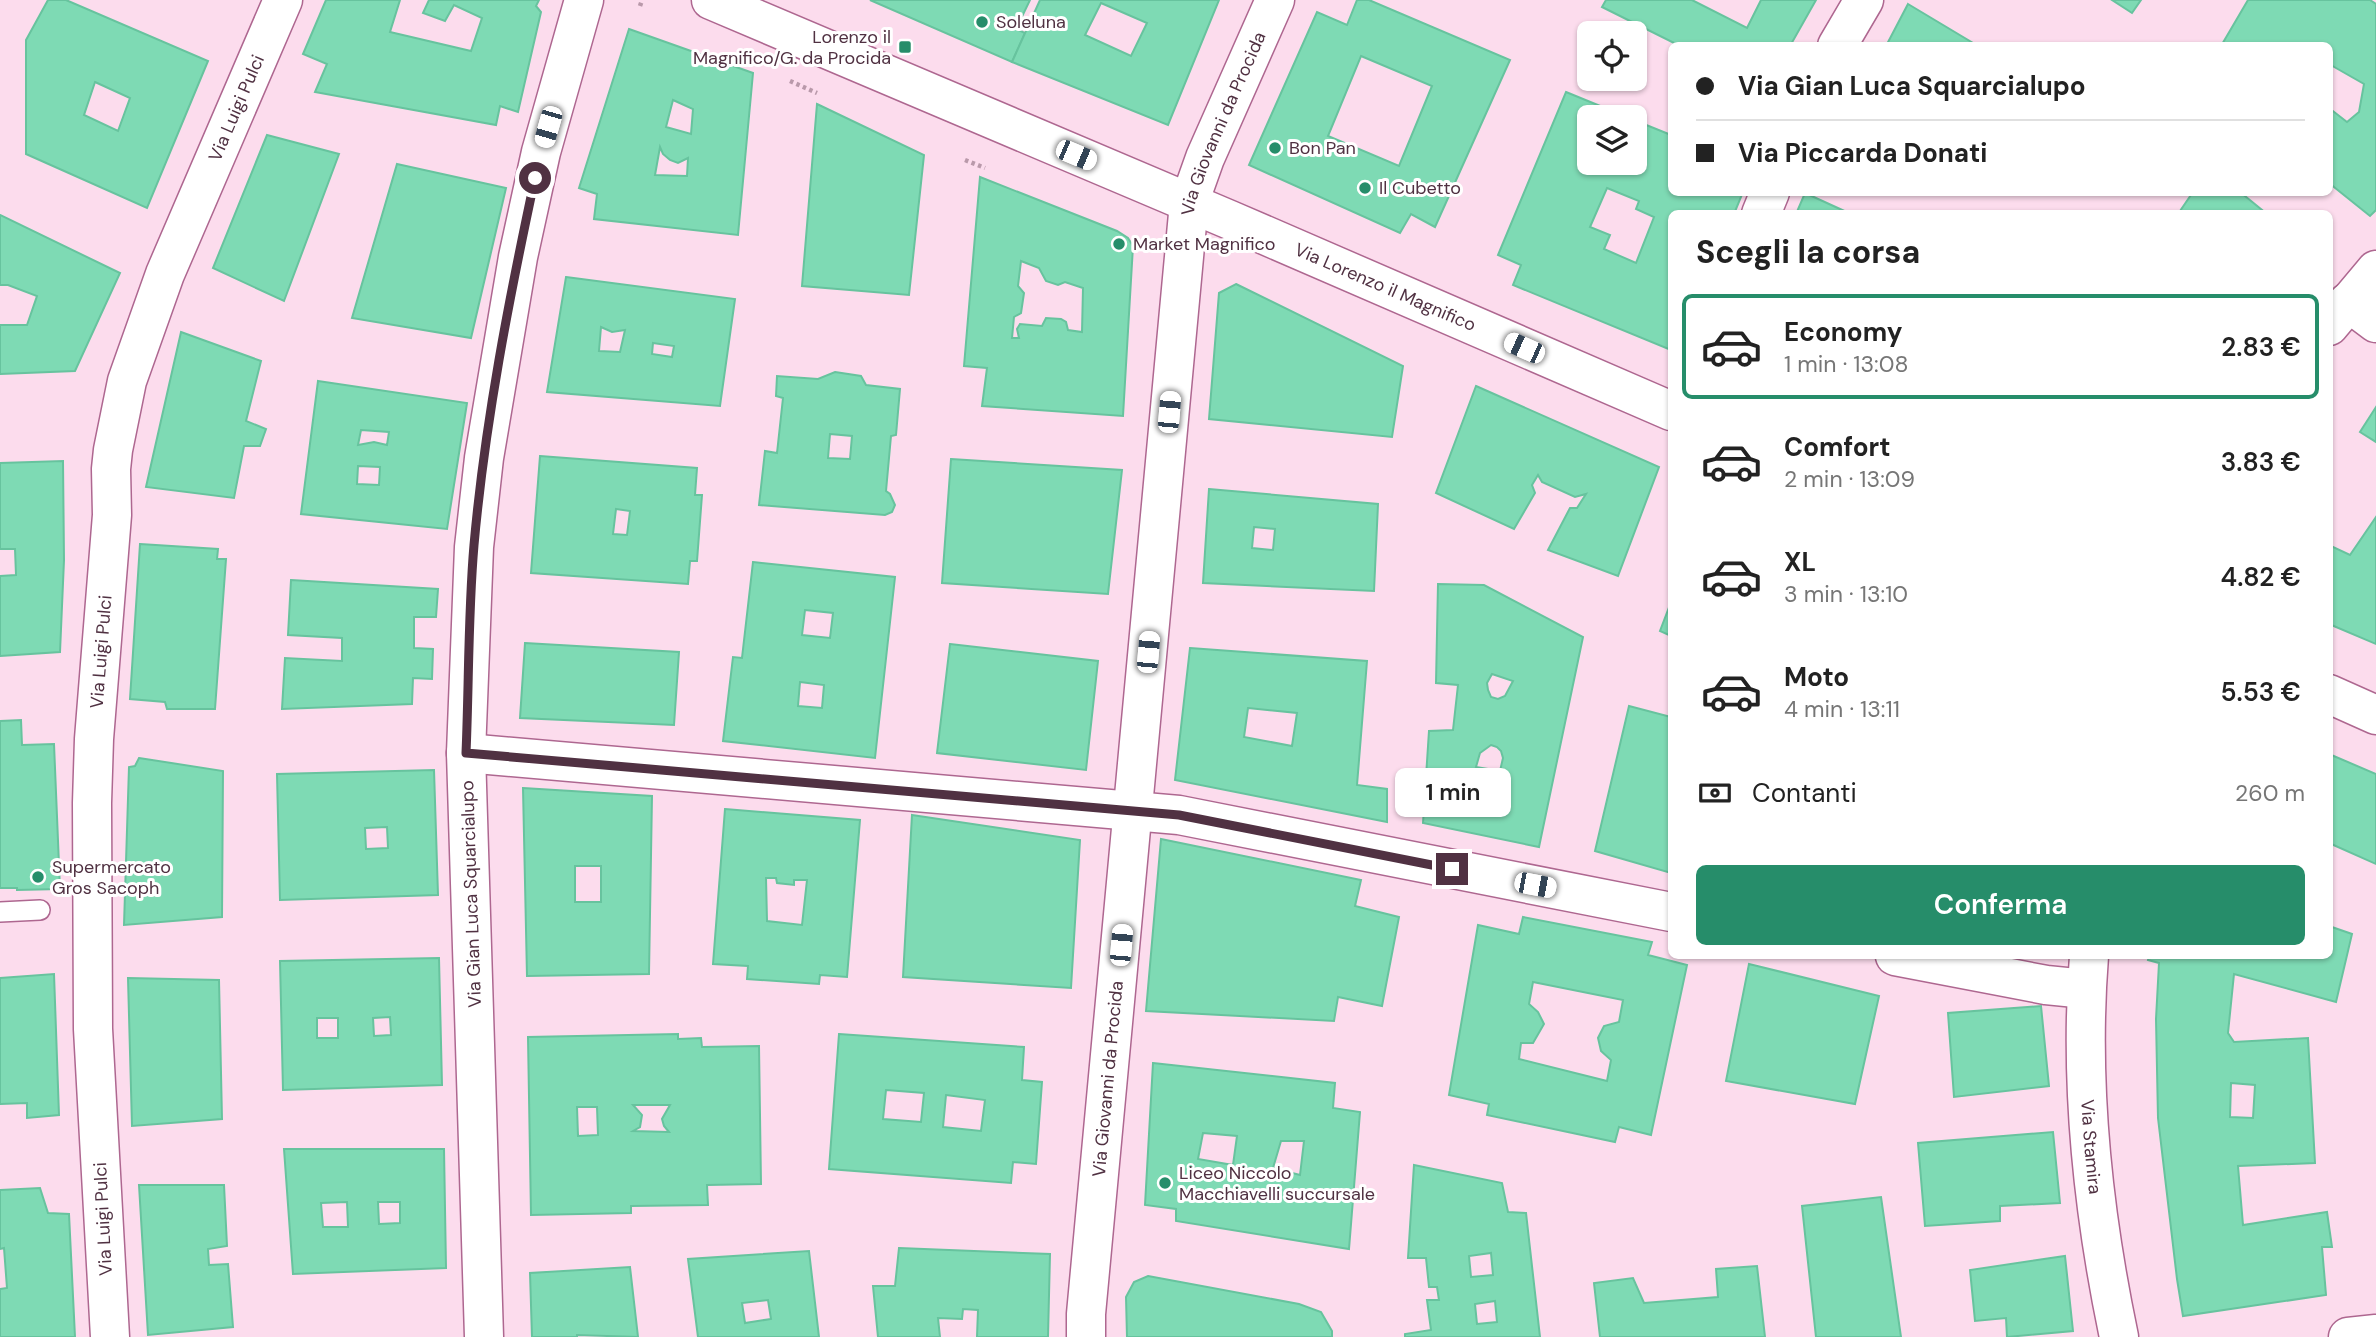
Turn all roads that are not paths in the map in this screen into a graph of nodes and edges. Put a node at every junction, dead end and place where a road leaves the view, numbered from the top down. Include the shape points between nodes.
1 (283, 0) edge
2 (584, 0) edge
3 (711, 0) edge
4 (1275, 0) edge
5 (1864, 0) edge
6 (1839, 42) edge
7 (1189, 203) junction
8 (2376, 270) edge
9 (2351, 317) edge
10 (1668, 410) edge
11 (2333, 696) edge
12 (2376, 715) edge
13 (466, 753) junction
14 (1133, 812) junction
15 (40, 909) dead end
16 (1668, 911) edge
17 (0, 912) edge
18 (1911, 959) edge
19 (2087, 972) edge
20 (2376, 1334) edge
21 (110, 1337) edge
22 (484, 1337) edge
23 (1086, 1337) edge
24 (2119, 1337) edge
25 (2348, 1337) edge

1 - 21 street, Via Luigi Pulci via 160,287 127,381 113,450 92,803 93,1029
2 - 13 street, Via Gian Luca Squarcialupo via 541,152 499,357 474,547
3 - 7 street, Via Lorenzo il Magnifico
4 - 7 street, Via Giovanni da Procida
5 - 6 street
7 - 10 street, Via Lorenzo il Magnifico
7 - 14 street, Via Giovanni da Procida
8 - 9 street
11 - 12 street
13 - 14 street
13 - 22 street, Via Gian Luca Squarcialupo
14 - 16 street via 1179,815
14 - 23 street, Via Giovanni da Procida
15 - 17 lane
18 - 19 street via 2046,985
19 - 24 street, Via Stamira via 2087,1099
20 - 25 street

